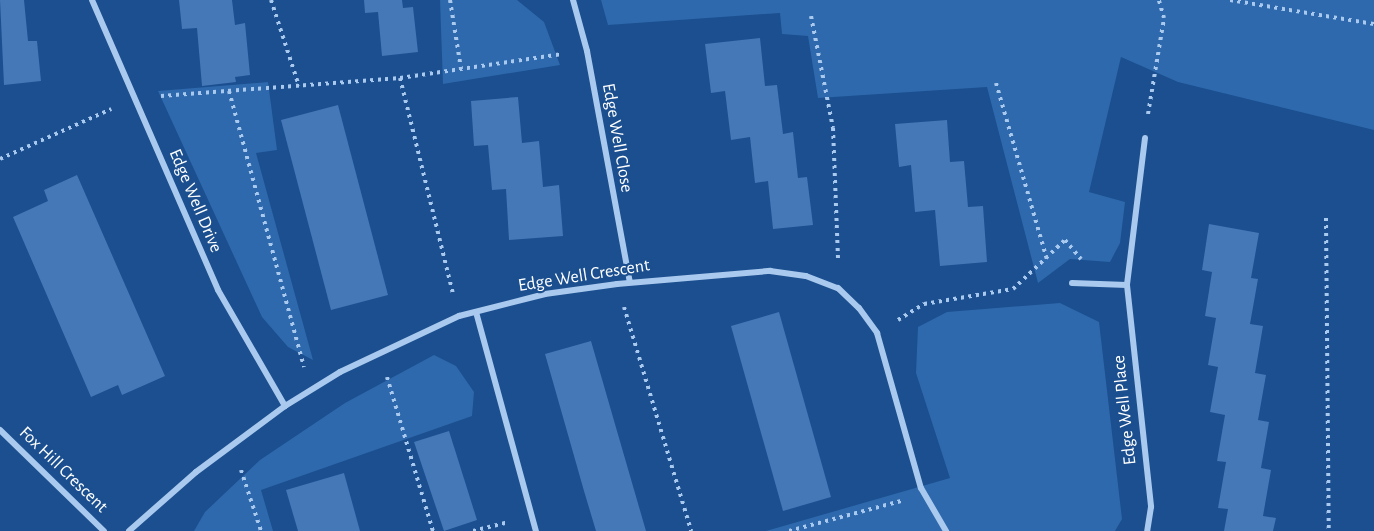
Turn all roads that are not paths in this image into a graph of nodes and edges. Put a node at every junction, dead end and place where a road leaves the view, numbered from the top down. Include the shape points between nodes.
1 (92, 0) edge
2 (573, 0) edge
3 (1144, 138) road end
4 (630, 282) junction
5 (1072, 283) dead end
6 (1127, 285) junction
7 (476, 312) junction
8 (285, 406) junction
9 (0, 430) edge
10 (104, 531) edge
11 (129, 531) edge
12 (536, 531) edge
13 (946, 531) edge
14 (1147, 531) edge

1 - 8 street, Edge Well Drive via 218,290
2 - 4 street, Edge Well Close via 587,51
3 - 6 street, Edge Well Place
4 - 7 street, Edge Well Crescent via 545,294
4 - 13 street, Edge Well Crescent via 770,271 806,276 838,288 877,333 898,418 925,495
5 - 6 street
6 - 14 street, Edge Well Place via 1151,507
7 - 8 street, Edge Well Crescent via 379,352
7 - 12 street
8 - 11 street, Edge Well Crescent
9 - 10 street, Fox Hill Crescent

